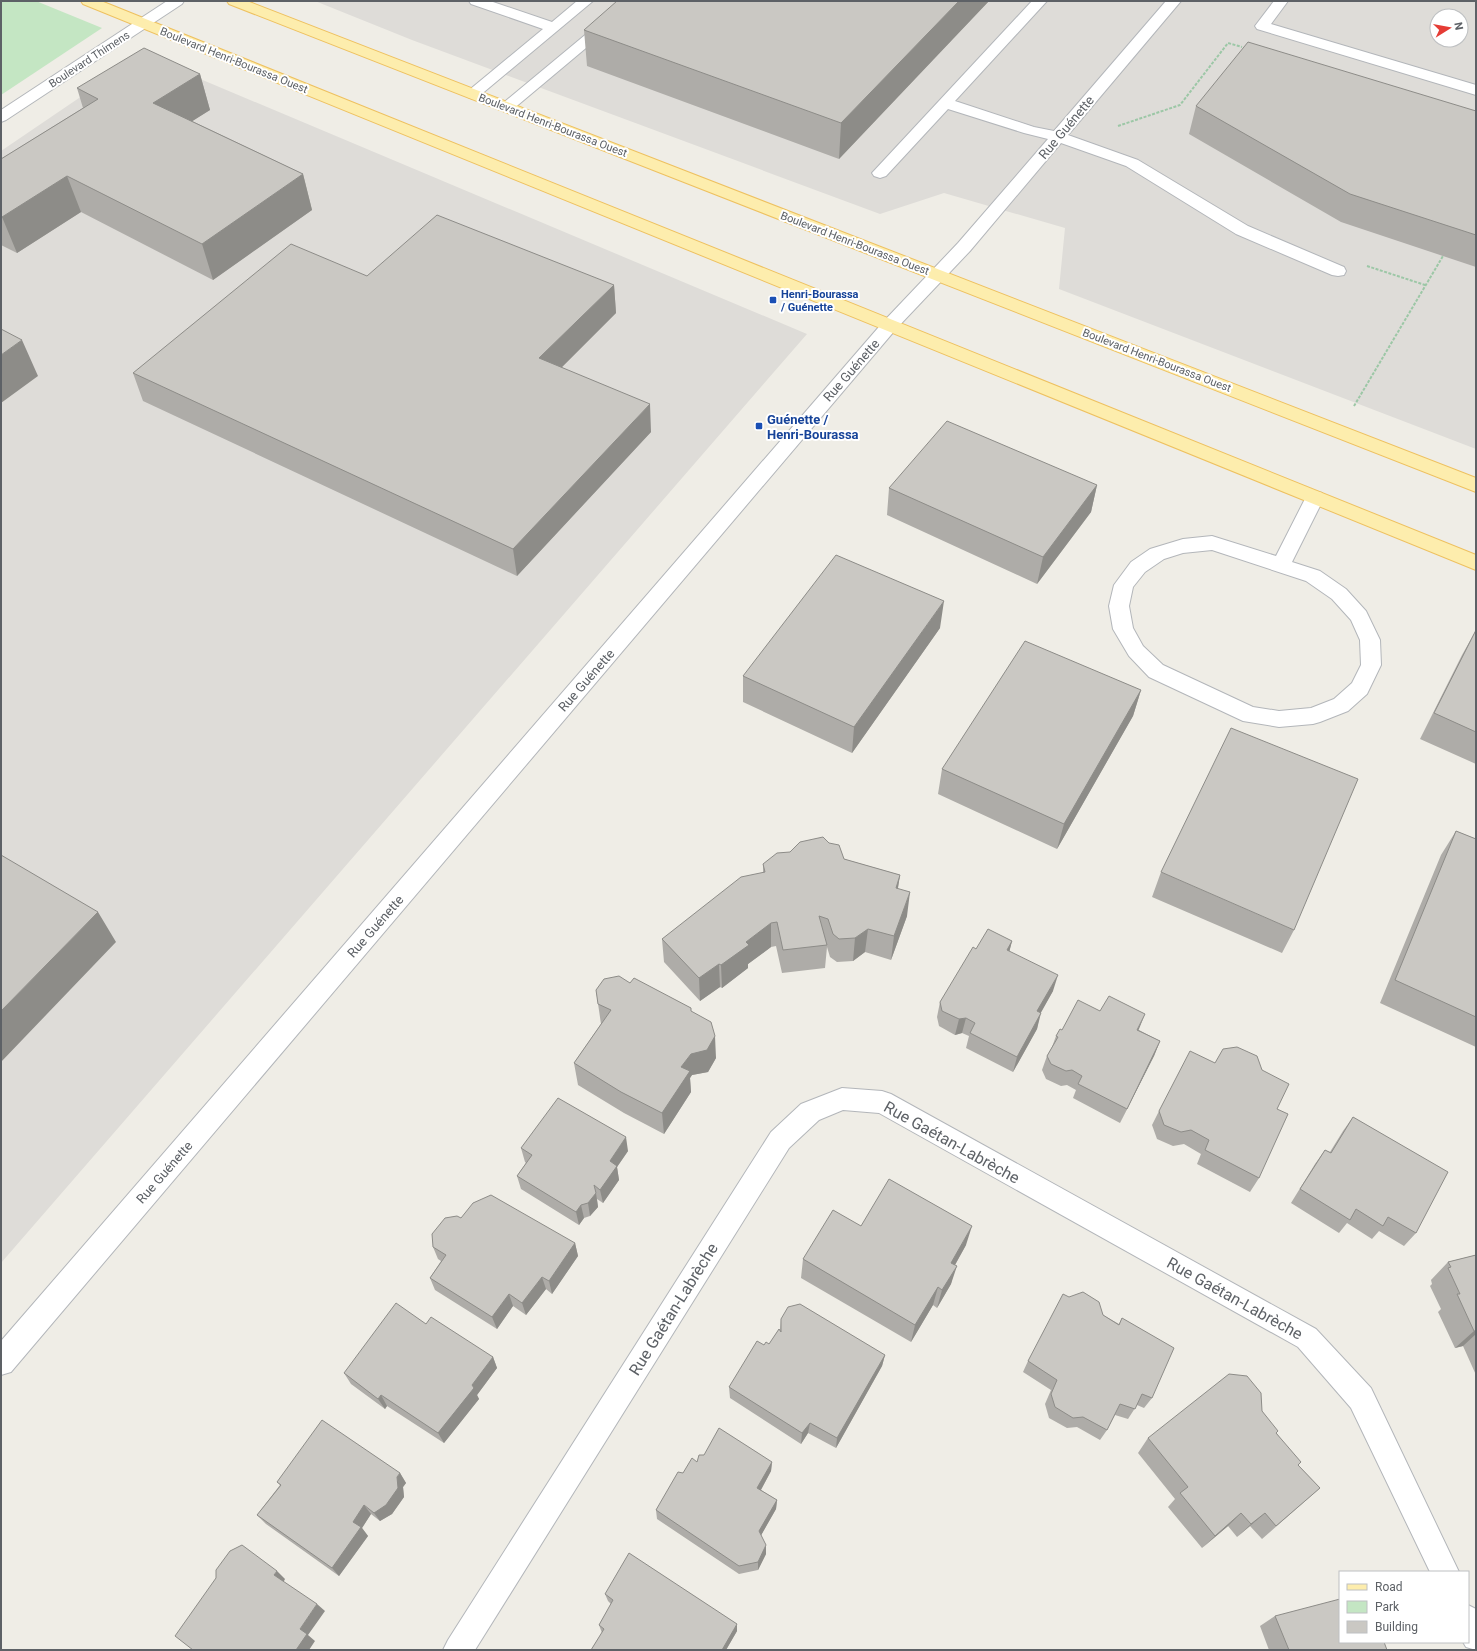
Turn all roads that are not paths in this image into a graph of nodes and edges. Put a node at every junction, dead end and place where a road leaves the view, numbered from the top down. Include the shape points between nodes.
1 (88, 1) edge
2 (177, 1) edge
3 (234, 1) edge
4 (476, 1) edge
5 (586, 1) edge
6 (635, 1) edge
7 (1040, 1) edge
8 (1174, 1) edge
9 (1281, 1) edge
10 (144, 23) junction
11 (553, 27) junction
12 (1476, 90) edge
13 (473, 94) junction
14 (946, 103) junction
15 (507, 107) junction
16 (1, 117) edge
17 (1058, 137) junction
18 (880, 173) dead end
19 (1338, 271) dead end
20 (937, 275) junction
21 (890, 325) junction
22 (1476, 485) edge
23 (1314, 498) junction
24 (1476, 564) edge
25 (1281, 565) junction
26 (1, 1362) edge
27 (1445, 1571) edge
28 (1469, 1622) edge
29 (1476, 1637) edge
30 (458, 1650) edge

1 - 10 main road, Boulevard Henri-Bourassa Ouest
2 - 10 street, Boulevard Thimens
3 - 13 main road, Boulevard Henri-Bourassa Ouest
4 - 11 street
5 - 11 street
6 - 15 street
7 - 14 street
8 - 17 street, Rue Guénette
9 - 12 street via 1262,26
10 - 16 street, Boulevard Thimens
10 - 21 main road, Boulevard Henri-Bourassa Ouest
11 - 13 street
13 - 15 main road, Boulevard Henri-Bourassa Ouest
14 - 17 street
14 - 18 street
15 - 20 main road, Boulevard Henri-Bourassa Ouest
17 - 19 street via 1132,162 1242,230
17 - 20 street, Rue Guénette
20 - 21 street, Rue Guénette
20 - 22 main road, Boulevard Henri-Bourassa Ouest
21 - 23 main road, Boulevard Henri-Bourassa Ouest
21 - 26 street, Rue Guénette
23 - 24 main road, Boulevard Henri-Bourassa Ouest
23 - 25 street
25 - 25 street via 1212,543 1183,546 1157,554 1138,567 1124,585 1119,606 1123,629 1136,651 1156,671 1250,715 1279,719 1312,716 1341,705 1360,688 1371,665 1370,640 1359,616 1339,594 1313,576
27 - 30 street, Rue Gaétan-Labrèche via 1361,1398 1307,1338 882,1102 842,1099 810,1112 780,1140
28 - 29 street

